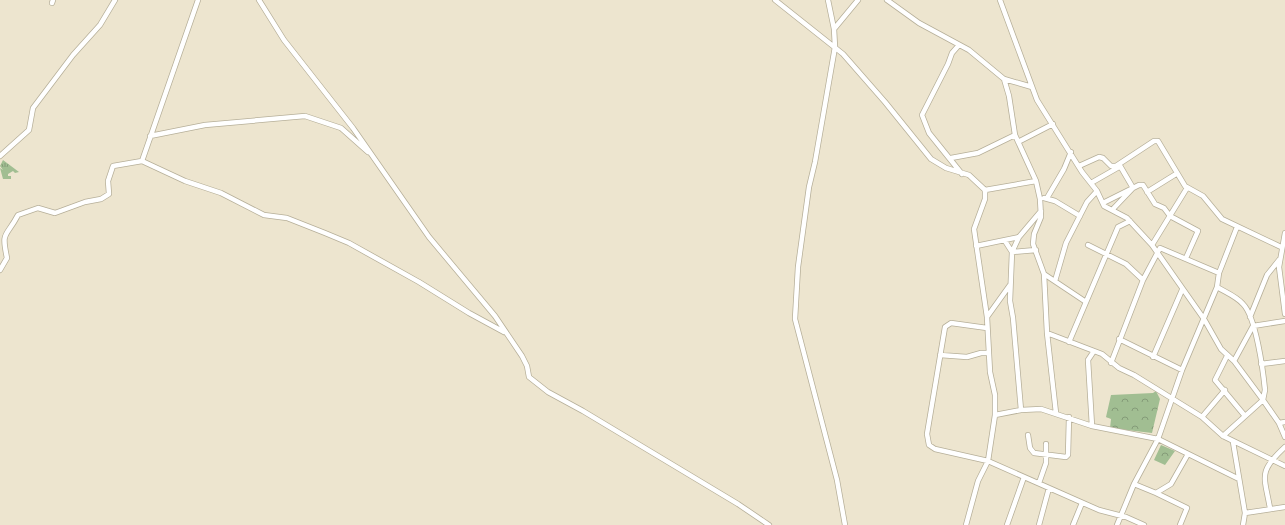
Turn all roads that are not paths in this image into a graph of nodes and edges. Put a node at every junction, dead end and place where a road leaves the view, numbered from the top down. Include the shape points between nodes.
1 (115, 0) edge
2 (198, 0) edge
3 (259, 0) edge
4 (775, 0) edge
5 (828, 0) edge
6 (858, 0) edge
7 (887, 0) edge
8 (1000, 0) edge
9 (834, 29) junction
10 (959, 45) junction
11 (835, 47) junction
12 (1004, 80) junction
13 (1032, 87) junction
14 (1053, 124) junction
15 (1015, 135) junction
16 (150, 136) junction
17 (1018, 142) junction
18 (1071, 152) junction
19 (0, 156) edge
20 (374, 158) junction
21 (951, 158) junction
22 (142, 161) junction
23 (1120, 165) junction
24 (1079, 166) junction
25 (962, 174) junction
26 (1176, 174) junction
27 (1036, 181) junction
28 (1091, 183) junction
29 (1133, 188) junction
30 (1187, 188) junction
31 (985, 190) junction
32 (1097, 191) junction
33 (1147, 192) junction
34 (1040, 197) junction
35 (1047, 198) junction
36 (1103, 203) junction
37 (1112, 210) junction
38 (1040, 211) junction
39 (1080, 216) junction
40 (1170, 216) junction
41 (1130, 221) junction
42 (1237, 227) junction
43 (1285, 233) edge
44 (1019, 237) junction
45 (1005, 241) junction
46 (1088, 245) dead end
47 (1152, 245) junction
48 (976, 246) junction
49 (1281, 247) junction
50 (1036, 250) junction
51 (1012, 252) junction
52 (1156, 253) junction
53 (1106, 254) junction
54 (1186, 258) junction
55 (1279, 260) junction
56 (0, 270) edge
57 (1219, 273) junction
58 (1044, 274) junction
59 (1143, 280) junction
60 (1055, 281) junction
61 (1010, 284) junction
62 (1217, 287) junction
63 (1182, 290) junction
64 (1283, 292) edge
65 (1086, 302) junction
66 (1285, 314) edge
67 (987, 317) junction
68 (1250, 317) junction
69 (1204, 319) junction
70 (1285, 321) edge
71 (1253, 326) junction
72 (987, 328) junction
73 (505, 333) junction
74 (1047, 333) junction
75 (1119, 339) junction
76 (1069, 342) junction
77 (1094, 352) junction
78 (989, 353) junction
79 (940, 355) junction
80 (1227, 356) junction
81 (1153, 357) junction
82 (1234, 361) junction
83 (1285, 361) edge
84 (1111, 362) junction
85 (1261, 364) junction
86 (1182, 370) junction
87 (1225, 390) junction
88 (1172, 400) junction
89 (1263, 400) junction
90 (1021, 410) junction
91 (1056, 414) junction
92 (994, 415) junction
93 (1245, 416) junction
94 (1202, 417) junction
95 (1069, 418) junction
96 (1285, 422) edge
97 (1279, 423) junction
98 (1092, 426) junction
99 (1028, 435) dead end
100 (1223, 436) junction
101 (1285, 437) edge
102 (1158, 439) junction
103 (1233, 442) junction
104 (1046, 444) dead end
105 (1285, 447) edge
106 (1188, 454) junction
107 (1047, 455) junction
108 (1271, 460) junction
109 (988, 461) junction
110 (1285, 466) edge
111 (1024, 477) junction
112 (1239, 479) junction
113 (1039, 483) junction
114 (1134, 484) junction
115 (1049, 488) junction
116 (1156, 493) junction
117 (1082, 503) junction
118 (1285, 507) edge
119 (1270, 508) junction
120 (1245, 513) junction
121 (1121, 515) junction
122 (769, 525) edge
123 (845, 525) edge
124 (966, 525) edge
125 (1007, 525) edge
126 (1039, 525) edge
127 (1073, 525) edge
128 (1117, 525) edge
129 (1144, 525) edge
130 (1180, 525) edge
131 (1243, 525) edge

1 - 19 street via 100,25 73,55 33,108 29,130
2 - 16 street
3 - 20 street via 284,40
4 - 11 street
5 - 9 street
6 - 9 street
7 - 10 street via 919,23
8 - 13 street
9 - 11 street
10 - 12 street via 969,50
10 - 21 street via 952,53 922,115 929,133
11 - 25 street via 885,102 925,153 938,164
11 - 123 street via 809,187 798,267 796,319 833,465
12 - 13 street
12 - 15 street
13 - 14 street via 1037,100
14 - 17 street
14 - 18 street
15 - 17 street
15 - 21 street via 978,153
16 - 20 street via 205,125 305,116 341,128
16 - 22 street
17 - 27 street
18 - 24 street
18 - 35 street
20 - 73 street via 429,237 495,316
21 - 25 street
22 - 56 street via 113,166 108,181 109,194 101,199 55,212 38,208 18,215 3,240 7,258
22 - 73 street via 185,181 221,193 264,215 287,218 349,243
23 - 24 street via 1113,166 1099,157
23 - 26 street via 1156,141
23 - 28 street
23 - 29 street
24 - 28 street
25 - 31 street via 969,175
26 - 30 street
26 - 33 street
27 - 31 street
27 - 34 street
28 - 32 street
29 - 33 street via 1141,185
29 - 36 street
29 - 37 street
30 - 40 street
30 - 42 street via 1202,196 1222,219
31 - 48 street via 985,200 974,229
32 - 36 street
32 - 39 street
33 - 40 street via 1155,204 1164,208
34 - 35 street
34 - 38 street
35 - 39 street
36 - 37 street
37 - 41 street
38 - 44 street
38 - 50 street via 1041,217 1034,234 1033,244
39 - 60 street via 1066,243
40 - 47 street
40 - 54 street via 1198,231
41 - 47 street
41 - 53 street via 1118,227
42 - 49 street
42 - 57 street
43 - 49 street
44 - 45 street
44 - 51 street
45 - 48 street
45 - 51 street
46 - 53 street
47 - 52 street
48 - 67 street
49 - 55 street
50 - 51 street
50 - 58 street
51 - 61 street
52 - 54 street via 1160,248
52 - 59 street
52 - 63 street
53 - 59 street via 1126,264
53 - 65 street
54 - 57 street
55 - 64 street
55 - 68 street via 1267,275
57 - 62 street
58 - 60 street
58 - 74 street
59 - 75 street
60 - 65 street
61 - 67 street
61 - 90 street
62 - 68 street via 1239,300 1246,307
62 - 69 street
63 - 69 street
63 - 81 street
64 - 66 street
65 - 76 street
67 - 72 street
68 - 71 street
69 - 80 street
69 - 86 street
70 - 71 street
71 - 82 street
71 - 85 street
72 - 78 street
72 - 79 street via 947,324
73 - 122 street via 524,361 529,377 548,392 738,504
74 - 76 street
74 - 91 street
75 - 81 street
75 - 84 street
76 - 77 street
77 - 84 street via 1102,354
77 - 98 street via 1088,360
78 - 79 street via 967,357
78 - 92 street via 995,395
79 - 109 street via 927,441 935,449
80 - 82 street
80 - 87 street via 1216,377
81 - 86 street
82 - 89 street
83 - 85 street
84 - 88 street
85 - 89 street via 1265,390
86 - 88 street
87 - 93 street
87 - 94 street
88 - 94 street
88 - 102 street
89 - 93 street
89 - 97 street
90 - 91 street via 1041,409
90 - 92 street
91 - 95 street
92 - 109 street
93 - 100 street
94 - 100 street
95 - 98 street
95 - 107 street via 1068,456
96 - 97 street
97 - 101 street
98 - 102 street
99 - 107 street via 1032,452
100 - 103 street
102 - 106 street
102 - 114 street
103 - 108 street
103 - 112 street
104 - 107 street
105 - 108 street
106 - 112 street
106 - 116 street via 1171,484
107 - 113 street
108 - 110 street
108 - 119 street via 1264,474
109 - 111 street
109 - 124 street via 978,481
111 - 113 street
111 - 125 street
112 - 120 street
113 - 115 street
114 - 116 street
114 - 121 street
115 - 117 street
115 - 126 street
116 - 130 street via 1187,508
117 - 121 street via 1104,512
117 - 127 street
118 - 119 street
119 - 120 street
120 - 131 street
121 - 128 street
121 - 129 street

